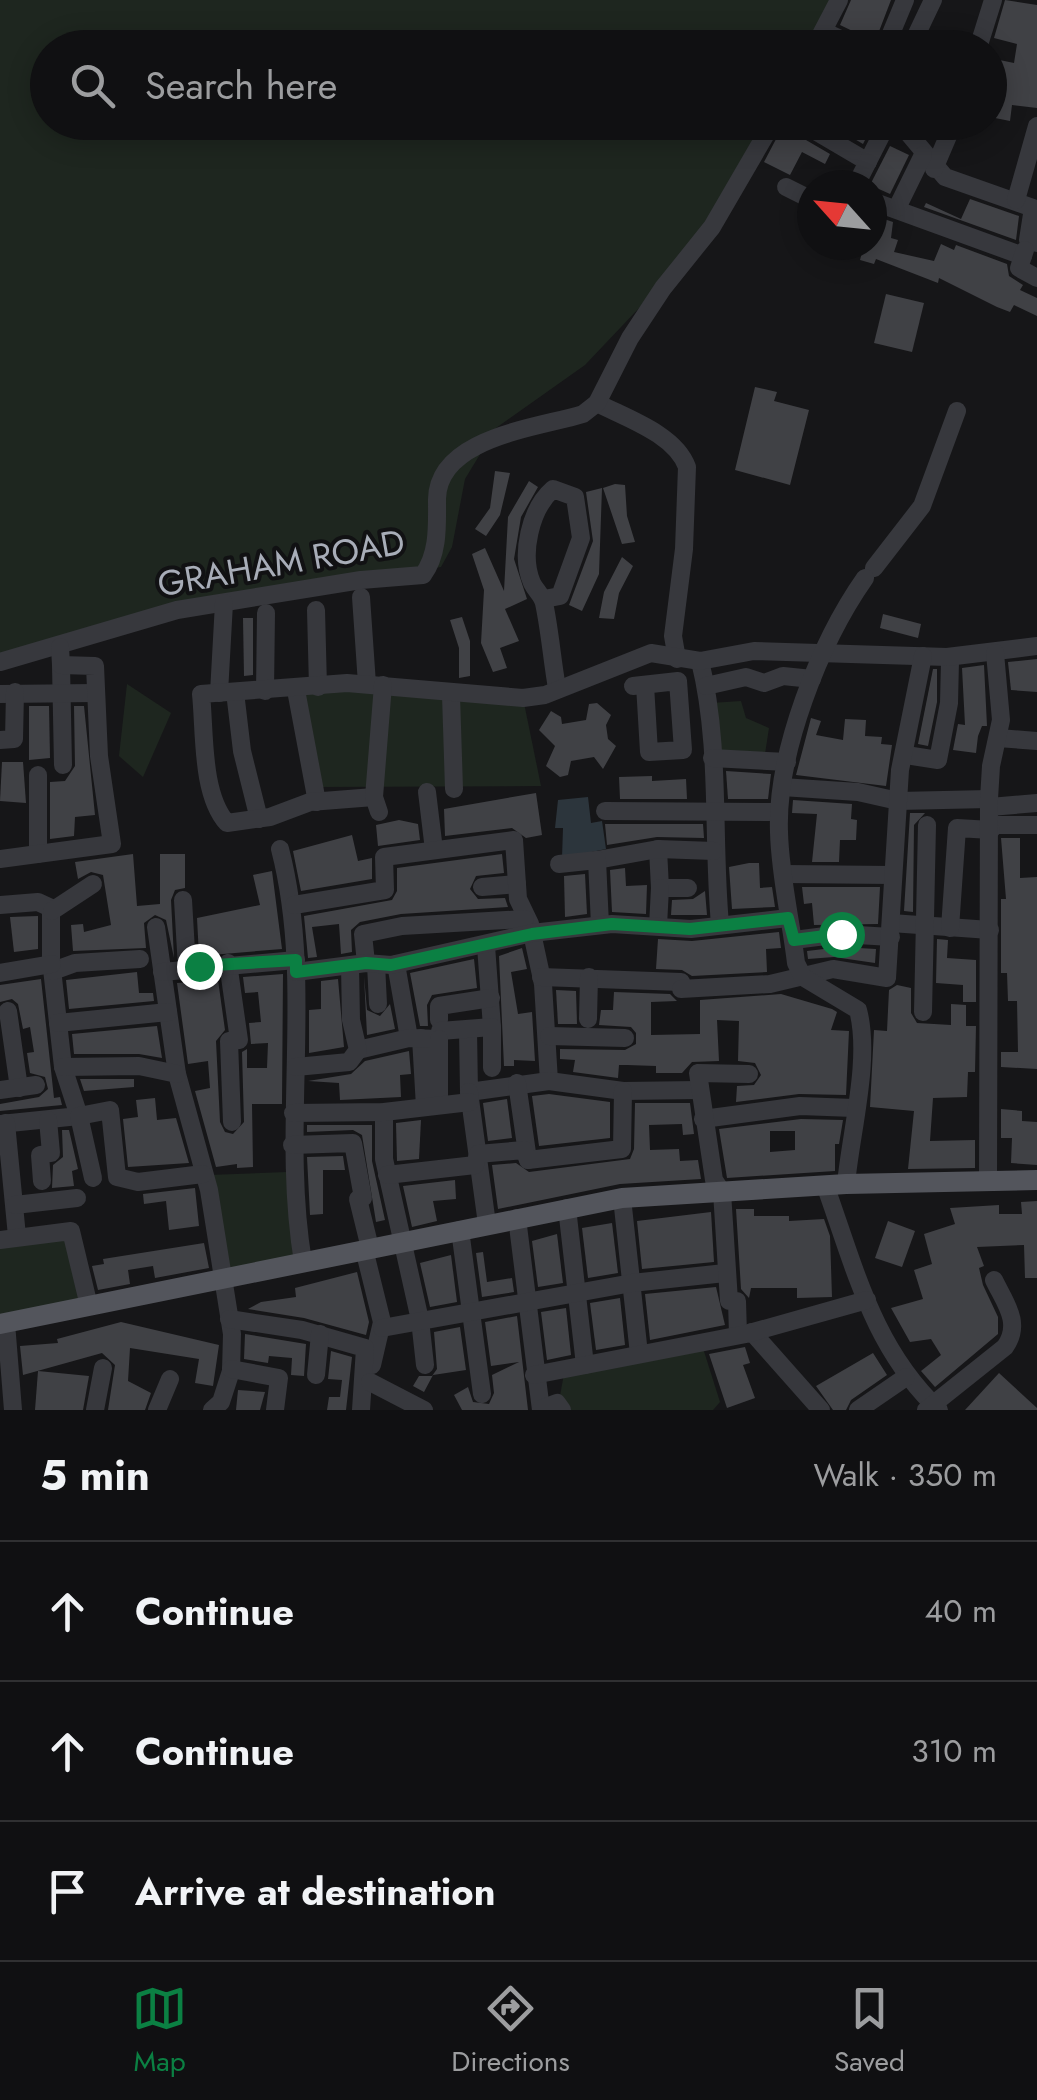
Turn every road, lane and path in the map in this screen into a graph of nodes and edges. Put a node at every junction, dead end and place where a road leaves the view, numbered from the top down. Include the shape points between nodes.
1 (839, 0) edge
2 (904, 0) edge
3 (932, 0) edge
4 (993, 0) edge
5 (823, 30) edge
6 (892, 30) edge
7 (922, 30) edge
8 (984, 30) edge
9 (1037, 126) edge
10 (763, 140) edge
11 (831, 140) edge
12 (879, 140) edge
13 (912, 140) edge
14 (942, 140) edge
15 (868, 162) junction
16 (928, 162) junction
17 (864, 170) edge
18 (786, 187) dead end
19 (797, 192) edge
20 (1016, 200) junction
21 (887, 205) edge
22 (897, 208) junction
23 (1029, 246) edge
24 (1037, 278) edge
25 (597, 403) junction
26 (957, 411) dead end
27 (361, 598) dead end
28 (544, 599) junction
29 (224, 602) junction
30 (316, 610) dead end
31 (266, 613) dead end
32 (1037, 646) edge
33 (995, 653) junction
34 (818, 655) junction
35 (61, 656) junction
36 (923, 656) junction
37 (672, 658) junction
38 (700, 661) junction
39 (950, 661) dead end
40 (0, 662) edge
41 (812, 678) junction
42 (670, 683) junction
43 (375, 685) junction
44 (706, 686) junction
45 (318, 687) junction
46 (557, 688) junction
47 (296, 690) junction
48 (266, 691) junction
49 (8, 693) edge
50 (61, 693) junction
51 (96, 693) junction
52 (227, 693) junction
53 (452, 695) junction
54 (998, 738) junction
55 (0, 740) edge
56 (1037, 741) edge
57 (906, 756) junction
58 (712, 758) junction
59 (788, 762) junction
60 (63, 765) dead end
61 (38, 775) dead end
62 (782, 787) junction
63 (454, 789) dead end
64 (427, 792) dead end
65 (898, 801) junction
66 (318, 802) junction
67 (1037, 804) edge
68 (605, 811) dead end
69 (716, 811) junction
70 (778, 812) junction
71 (990, 815) junction
72 (258, 819) junction
73 (928, 825) dead end
74 (1037, 825) edge
75 (280, 849) dead end
76 (658, 849) junction
77 (434, 850) junction
78 (714, 851) junction
79 (38, 854) junction
80 (0, 859) edge
81 (597, 860) junction
82 (559, 864) dead end
83 (784, 874) junction
84 (893, 874) junction
85 (93, 884) dead end
86 (517, 884) junction
87 (482, 887) dead end
88 (660, 888) junction
89 (688, 888) dead end
90 (183, 900) dead end
91 (0, 905) edge
92 (294, 905) junction
93 (52, 909) junction
94 (788, 918) junction
95 (720, 924) junction
96 (600, 925) junction
97 (529, 926) junction
98 (658, 926) junction
99 (925, 926) junction
100 (156, 927) dead end
101 (950, 928) junction
102 (990, 930) junction
103 (890, 939) junction
104 (794, 940) junction
105 (486, 946) junction
106 (924, 958) junction
107 (140, 959) dead end
108 (228, 963) junction
109 (364, 964) junction
110 (396, 964) junction
111 (296, 966) junction
112 (52, 967) junction
113 (187, 968) junction
114 (162, 972) junction
115 (0, 973) edge
116 (590, 976) junction
117 (542, 977) junction
118 (802, 977) junction
119 (490, 998) junction
120 (378, 1004) dead end
121 (8, 1012) dead end
122 (168, 1012) junction
123 (922, 1012) dead end
124 (588, 1019) dead end
125 (58, 1023) junction
126 (492, 1027) junction
127 (468, 1030) junction
128 (427, 1034) junction
129 (548, 1036) junction
130 (626, 1038) dead end
131 (358, 1050) junction
132 (296, 1066) junction
133 (63, 1067) junction
134 (492, 1068) dead end
135 (178, 1074) junction
136 (749, 1074) dead end
137 (549, 1081) junction
138 (517, 1083) junction
139 (18, 1088) edge
140 (698, 1090) junction
141 (624, 1091) junction
142 (470, 1097) junction
143 (432, 1106) junction
144 (854, 1108) junction
145 (384, 1112) junction
146 (292, 1113) junction
147 (78, 1116) junction
148 (704, 1119) junction
149 (48, 1120) junction
150 (232, 1122) dead end
151 (3, 1123) edge
152 (292, 1144) junction
153 (478, 1154) junction
154 (528, 1160) junction
155 (204, 1174) junction
156 (388, 1175) junction
157 (93, 1178) dead end
158 (5, 1180) edge
159 (1037, 1180) edge
160 (42, 1181) dead end
161 (988, 1181) junction
162 (835, 1184) junction
163 (722, 1192) junction
164 (76, 1198) dead end
165 (622, 1198) junction
166 (15, 1206) junction
167 (567, 1208) junction
168 (517, 1218) junction
169 (487, 1224) junction
170 (460, 1230) junction
171 (8, 1238) edge
172 (402, 1242) junction
173 (367, 1249) junction
174 (303, 1262) junction
175 (726, 1272) junction
176 (222, 1278) junction
177 (994, 1280) dead end
178 (632, 1283) junction
179 (576, 1294) junction
180 (867, 1300) junction
181 (526, 1305) junction
182 (89, 1306) junction
183 (471, 1314) junction
184 (229, 1320) junction
185 (420, 1322) junction
186 (3, 1323) edge
187 (382, 1328) junction
188 (320, 1334) junction
189 (745, 1334) junction
190 (640, 1354) junction
191 (425, 1365) dead end
192 (585, 1365) junction
193 (103, 1368) dead end
194 (231, 1372) junction
195 (534, 1374) junction
196 (316, 1375) dead end
197 (906, 1377) junction
198 (170, 1379) dead end
199 (370, 1382) junction
200 (6, 1389) edge
201 (482, 1394) dead end
202 (813, 1407) edge
203 (932, 1408) edge
204 (541, 1409) edge
205 (13, 1410) edge
206 (95, 1410) edge
207 (157, 1410) edge
208 (212, 1410) edge
209 (275, 1410) edge
210 (364, 1410) edge
211 (424, 1410) edge
212 (562, 1410) edge
213 (858, 1410) edge

1 - 5 street
2 - 6 street
3 - 7 street
4 - 8 street
9 - 20 street
10 - 25 street via 712,227 630,338
11 - 15 street
12 - 15 street
13 - 16 street
14 - 16 street
15 - 17 street
16 - 20 street via 956,182
16 - 22 street
18 - 19 street
20 - 23 street via 1033,208
21 - 22 street
22 - 23 street
23 - 24 street via 1019,268
25 - 29 street, GRAHAM ROAD via 583,414 473,446 454,462 437,492 435,548 423,575
25 - 37 street via 666,440 687,466
26 - 34 street via 922,506 869,573
27 - 43 street
28 - 28 street via 560,596 582,538 575,497 553,489 542,498 526,554 532,583
28 - 46 street
29 - 35 street, GRAHAM ROAD via 177,610
29 - 52 street
30 - 45 street
31 - 48 street
32 - 33 street
33 - 36 street
33 - 54 street
34 - 36 street
34 - 38 street via 754,650
34 - 41 street
35 - 40 street, GRAHAM ROAD
35 - 50 street
35 - 51 street via 95,666
36 - 57 street
37 - 38 street
37 - 42 street
37 - 46 street via 651,653 628,659
38 - 44 street
39 - 57 street via 938,760
41 - 44 street via 764,683 746,677
41 - 59 street
42 - 42 street via 639,686 649,752 683,750 678,681
43 - 45 street
43 - 53 street
43 - 66 street via 376,804
44 - 58 street
45 - 47 street
46 - 53 street via 523,698
47 - 48 street
47 - 66 street
48 - 52 street
49 - 50 street
49 - 55 street via 14,740
50 - 51 street
50 - 60 street
51 - 79 street via 112,844
52 - 72 street
52 - 72 street via 201,694 210,782 227,823
53 - 63 street
54 - 56 street
54 - 71 street
57 - 65 street
58 - 59 street
58 - 69 street
59 - 62 street
61 - 79 street
62 - 65 street
62 - 70 street
64 - 77 street
65 - 71 street
65 - 84 street
66 - 72 street
67 - 71 street
68 - 69 street
69 - 70 street
69 - 78 street
70 - 83 street
71 - 74 street
71 - 101 street via 957,828
71 - 102 street
73 - 99 street
75 - 92 street
76 - 78 street
76 - 81 street
76 - 88 street
77 - 86 street via 514,840
77 - 92 street via 384,857 385,890
78 - 95 street
79 - 80 street
81 - 82 street
81 - 96 street
83 - 84 street
83 - 94 street
84 - 103 street
85 - 93 street
86 - 87 street
86 - 97 street
88 - 89 street
88 - 98 street
90 - 113 street
91 - 93 street via 38,902
92 - 111 street
93 - 112 street
94 - 95 street
94 - 104 street
95 - 98 street
96 - 97 street
96 - 98 street
97 - 105 street
97 - 109 street via 402,926 363,934
97 - 117 street
99 - 101 street
99 - 103 street
99 - 106 street
100 - 114 street
101 - 102 street
102 - 161 street
103 - 104 street via 841,934
103 - 106 street
103 - 118 street via 888,978 848,968
104 - 118 street
105 - 110 street
105 - 119 street
106 - 123 street
107 - 112 street
108 - 111 street
108 - 113 street
108 - 150 street via 238,1040 230,1041
109 - 110 street
109 - 111 street
109 - 120 street
109 - 131 street
110 - 128 street
111 - 132 street
112 - 115 street
112 - 125 street
113 - 114 street
114 - 122 street
116 - 117 street
116 - 118 street via 681,985
116 - 124 street
117 - 129 street
118 - 144 street via 858,1010 865,1054
119 - 126 street
119 - 128 street via 439,1006
121 - 139 street
122 - 125 street
122 - 135 street
125 - 133 street
126 - 127 street
126 - 134 street
127 - 128 street
127 - 142 street
128 - 131 street
128 - 143 street
129 - 130 street
129 - 137 street
131 - 132 street via 349,1062
132 - 146 street
133 - 135 street via 139,1066
133 - 147 street
135 - 155 street
136 - 140 street via 698,1073
137 - 138 street
137 - 141 street
138 - 142 street
138 - 154 street
140 - 141 street
140 - 148 street
141 - 154 street via 622,1149
142 - 143 street
142 - 153 street
143 - 145 street
144 - 148 street via 800,1106
144 - 162 street
145 - 146 street
145 - 156 street
146 - 152 street
147 - 149 street
147 - 155 street via 110,1110 117,1177 138,1182
147 - 157 street
148 - 163 street
149 - 151 street
149 - 160 street via 51,1153 40,1155
151 - 158 street
152 - 173 street via 353,1144
152 - 174 street
153 - 154 street via 524,1150
153 - 156 street via 475,1165
153 - 169 street
155 - 176 street
156 - 172 street
158 - 166 street
159 - 161 main road
161 - 162 main road
162 - 163 main road
162 - 180 street
163 - 165 main road
163 - 175 street
164 - 166 street
165 - 167 main road
165 - 178 street
166 - 171 street
167 - 168 main road
167 - 179 street
168 - 169 main road
168 - 181 street
169 - 170 main road
170 - 172 main road
170 - 183 street
171 - 182 street via 71,1231
172 - 173 main road
172 - 185 street
173 - 174 main road
173 - 187 street
174 - 176 main road
175 - 178 street
175 - 189 street via 728,1301 737,1301
176 - 182 main road
176 - 184 street
177 - 203 street via 1013,1335
178 - 179 street
178 - 190 street
179 - 181 street
179 - 192 street
180 - 189 street
180 - 197 street via 882,1342
181 - 183 street
181 - 195 street
182 - 186 main road
183 - 185 street
183 - 201 street
184 - 188 street
184 - 194 street
185 - 187 street
185 - 191 street
186 - 200 street
187 - 199 street
188 - 196 street
188 - 210 street via 366,1349
189 - 190 street
189 - 202 street
190 - 192 street
192 - 195 street
193 - 206 street
194 - 208 street
194 - 209 street via 279,1378
195 - 204 street
197 - 203 street
197 - 213 street
198 - 207 street
199 - 210 street
199 - 211 street
200 - 205 street
204 - 212 street via 557,1403

